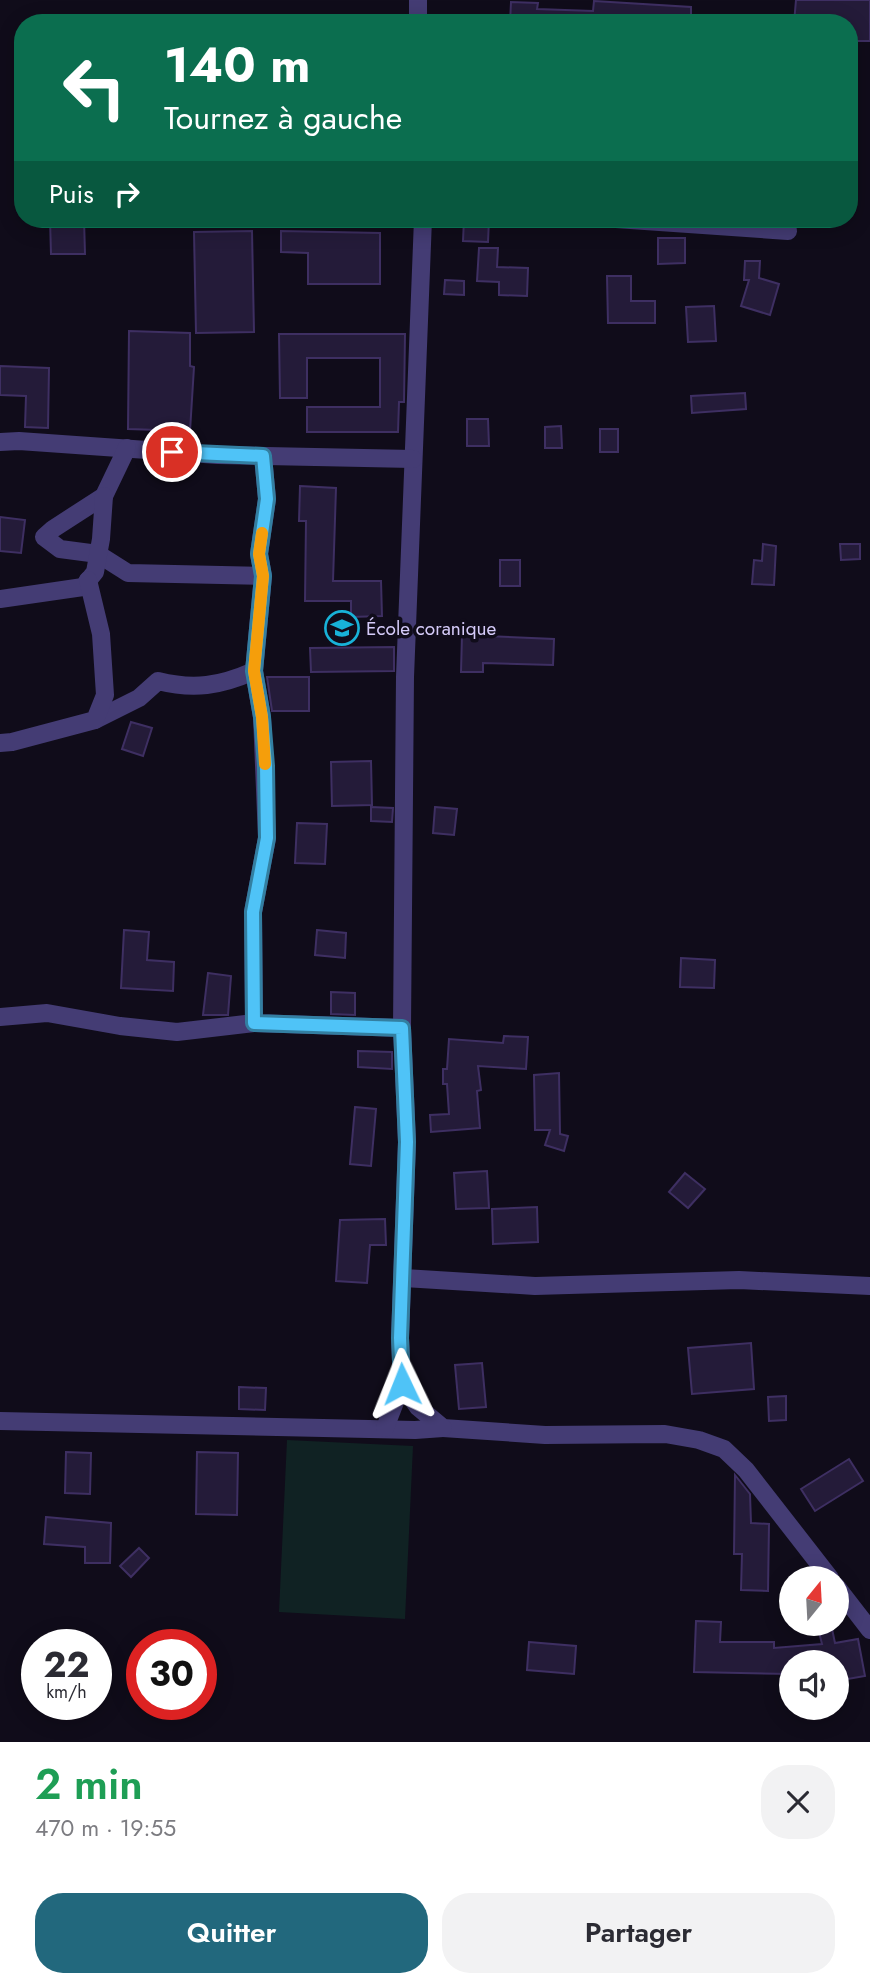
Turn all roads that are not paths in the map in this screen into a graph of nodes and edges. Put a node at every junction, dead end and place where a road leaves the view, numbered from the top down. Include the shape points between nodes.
1 (423, 228) edge
2 (736, 228) edge
3 (789, 232) dead end
4 (0, 442) edge
5 (127, 448) junction
6 (263, 456) junction
7 (413, 459) junction
8 (104, 496) junction
9 (99, 554) junction
10 (263, 576) junction
11 (88, 580) junction
12 (0, 599) edge
13 (254, 671) junction
14 (95, 720) junction
15 (0, 743) edge
16 (0, 1017) edge
17 (254, 1023) junction
18 (402, 1028) junction
19 (404, 1278) junction
20 (870, 1286) edge
21 (402, 1384) junction
22 (0, 1420) edge
23 (384, 1428) junction
24 (443, 1428) junction
25 (822, 1566) edge
26 (849, 1603) edge
27 (870, 1630) edge

1 - 7 street
2 - 3 street
4 - 5 street
5 - 6 street
5 - 8 street
6 - 7 street
6 - 10 street via 267,499 259,554
7 - 18 street via 405,677
8 - 9 street
8 - 9 street via 44,537 60,549
9 - 10 street via 128,573
9 - 11 street
10 - 13 street
11 - 12 street via 83,587
11 - 14 street via 101,634 105,695
13 - 14 street via 205,685 181,687 158,681 139,698
13 - 17 street via 266,766 267,838 253,912
14 - 15 street
16 - 17 street via 47,1013 177,1032
17 - 18 street
18 - 19 street via 407,1142
19 - 20 street via 535,1286 739,1280
19 - 21 street
21 - 23 street
21 - 24 street via 418,1407
22 - 23 street
23 - 24 street
24 - 25 street via 666,1434 724,1449
26 - 27 street

